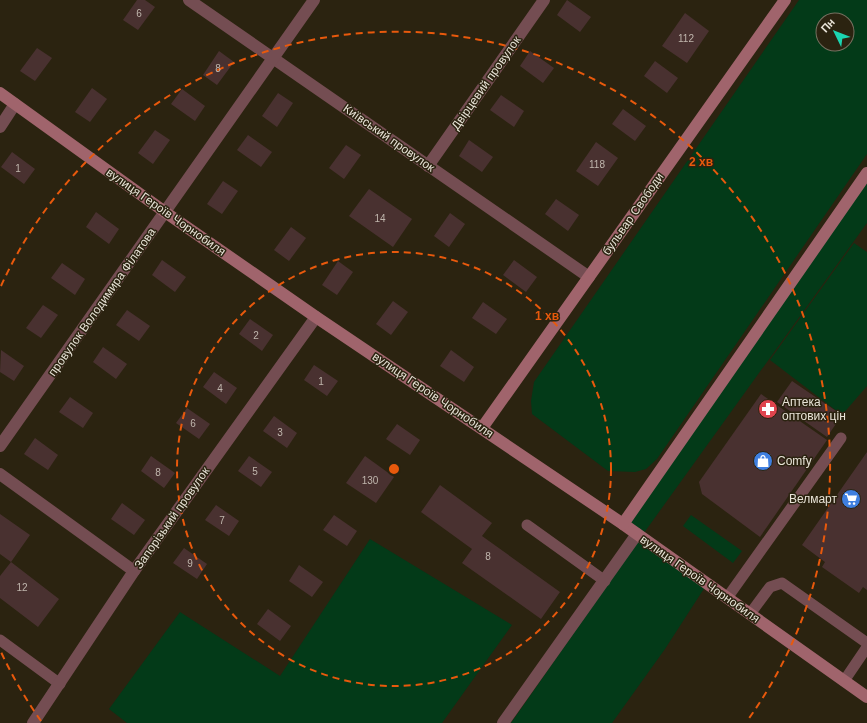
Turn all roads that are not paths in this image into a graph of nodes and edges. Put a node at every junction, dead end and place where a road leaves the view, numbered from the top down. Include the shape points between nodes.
1 (189, 0) edge
2 (314, 0) edge
3 (544, 0) edge
4 (785, 0) edge
5 (272, 58) junction
6 (0, 93) edge
7 (15, 104) junction
8 (0, 126) edge
9 (428, 166) junction
10 (867, 173) edge
11 (165, 212) junction
12 (589, 277) junction
13 (316, 316) junction
14 (482, 428) junction
15 (841, 438) dead end
16 (0, 446) edge
17 (0, 474) edge
18 (623, 524) junction
19 (527, 525) dead end
20 (637, 534) junction
21 (134, 571) junction
22 (605, 581) junction
23 (727, 598) junction
24 (750, 614) junction
25 (0, 640) edge
26 (867, 643) edge
27 (867, 647) edge
28 (844, 681) junction
29 (60, 684) junction
30 (867, 697) edge
31 (33, 723) edge
32 (504, 723) edge

1 - 5 street, Київський провулок
2 - 5 street, провулок Володимира Філатова
3 - 9 street, Двірцевий провулок
4 - 12 street, бульвар Свободи
5 - 9 street, Київський провулок
5 - 11 street, провулок Володимира Філатова
6 - 7 street, вулиця Героїв Чорнобиля
7 - 8 street
7 - 11 street, вулиця Героїв Чорнобиля
9 - 12 street, Київський провулок
10 - 18 street
11 - 13 street, вулиця Героїв Чорнобиля
11 - 16 street, провулок Володимира Філатова
12 - 14 street, бульвар Свободи
13 - 14 street, вулиця Героїв Чорнобиля
13 - 21 street, Запорізький провулок
14 - 18 street, вулиця Героїв Чорнобиля
15 - 23 lane
17 - 21 street
18 - 20 street, вулиця Героїв Чорнобиля
19 - 22 lane
20 - 22 street
20 - 23 street, вулиця Героїв Чорнобиля
21 - 29 street, Запорізький провулок
22 - 32 street
23 - 24 street, вулиця Героїв Чорнобиля
24 - 26 lane via 770,587 782,583
24 - 28 street, вулиця Героїв Чорнобиля
25 - 29 lane
27 - 28 lane
28 - 30 street, вулиця Героїв Чорнобиля
29 - 31 street, Запорізький провулок

